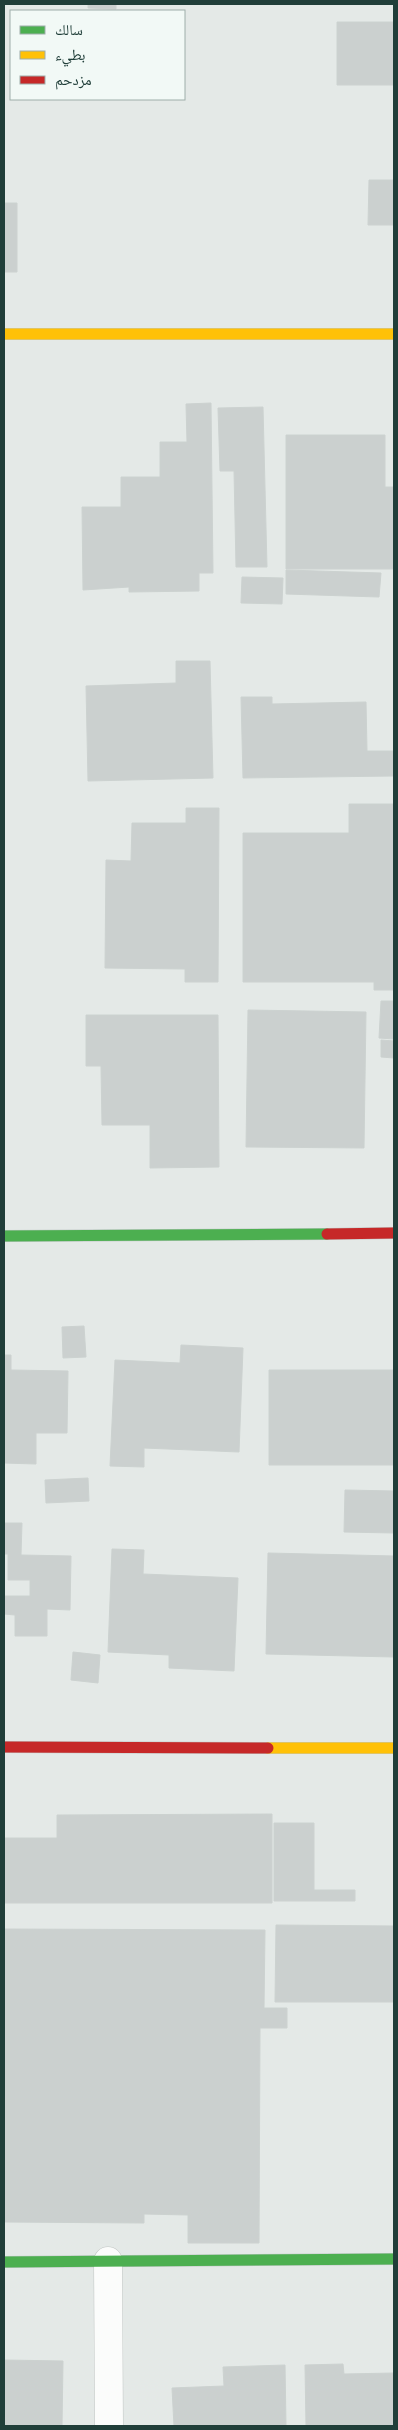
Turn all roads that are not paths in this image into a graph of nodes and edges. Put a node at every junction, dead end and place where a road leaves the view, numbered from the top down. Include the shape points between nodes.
1 (4, 334) edge
2 (394, 334) edge
3 (394, 1233) edge
4 (4, 1236) edge
5 (4, 1747) edge
6 (394, 1748) edge
7 (394, 2259) edge
8 (108, 2261) junction
9 (4, 2262) edge
10 (109, 2426) edge

1 - 2 street
3 - 4 street
5 - 6 street
7 - 8 street
8 - 9 street
8 - 10 street

